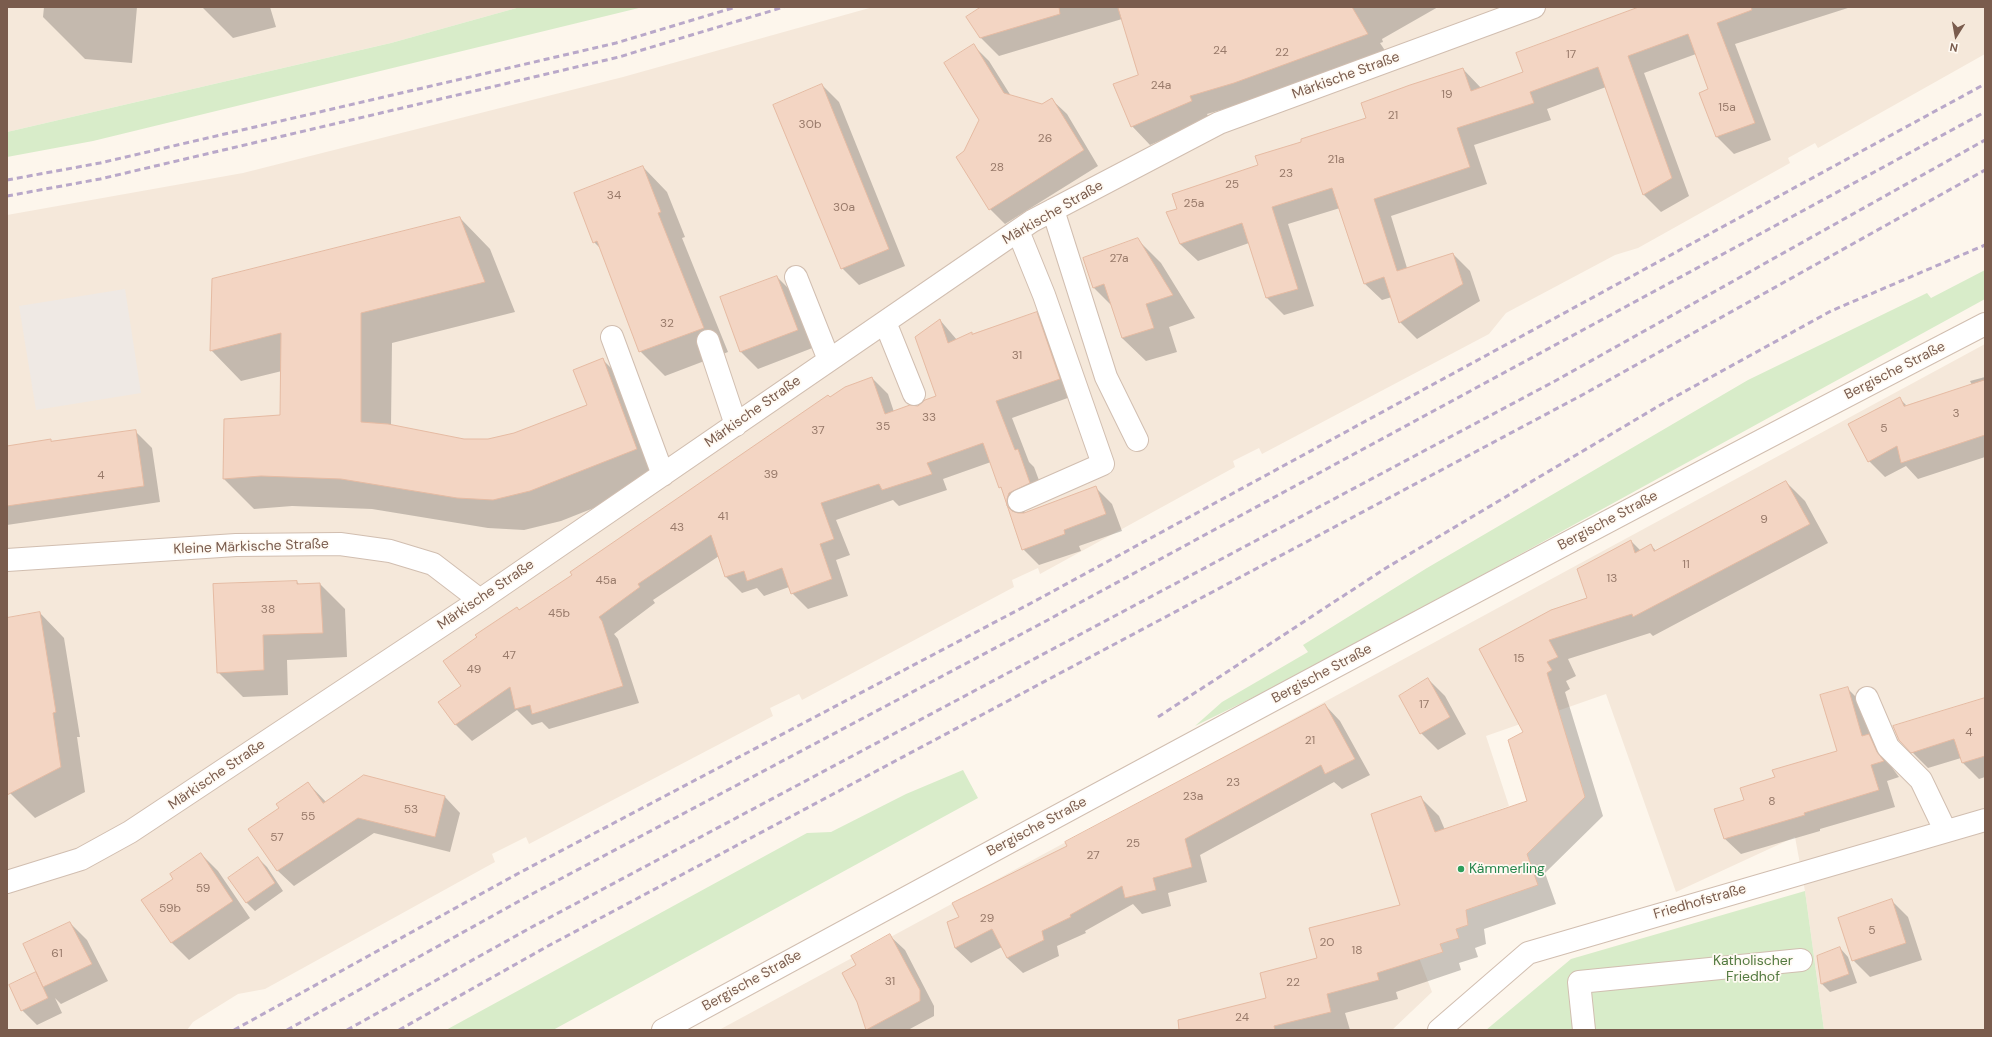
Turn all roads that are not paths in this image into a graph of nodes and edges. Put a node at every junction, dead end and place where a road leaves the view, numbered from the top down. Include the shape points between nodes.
1 (1534, 7) edge
2 (1053, 210) junction
3 (1018, 231) junction
4 (796, 278) dead end
5 (885, 322) junction
6 (1985, 324) edge
7 (612, 337) dead end
8 (708, 341) dead end
9 (829, 360) junction
10 (914, 394) dead end
11 (736, 425) junction
12 (1137, 440) dead end
13 (663, 475) junction
14 (1019, 501) dead end
15 (7, 560) edge
16 (480, 600) junction
17 (1867, 698) dead end
18 (1985, 820) edge
19 (1945, 830) junction
20 (7, 882) edge
21 (1801, 960) dead end
22 (663, 1030) edge
23 (1439, 1030) edge
24 (1584, 1030) edge

1 - 2 street, Märkische Straße via 1219,123
2 - 3 street, Märkische Straße
2 - 12 street via 1106,377
3 - 5 street, Märkische Straße
3 - 14 street via 1044,295 1103,464
4 - 9 street
5 - 9 street, Märkische Straße
5 - 10 street
6 - 22 street, Bergische Straße via 1320,674
7 - 13 street
8 - 11 street
9 - 11 street, Märkische Straße
11 - 13 street, Märkische Straße
13 - 16 street, Märkische Straße
15 - 16 street, Kleine Märkische Straße via 236,545 340,544 390,551 433,564
16 - 20 street, Märkische Straße via 130,832 81,859
17 - 19 street via 1888,747 1921,780
18 - 19 street, Friedhofstraße
19 - 23 street, Friedhofstraße via 1528,953
21 - 24 street via 1579,982

